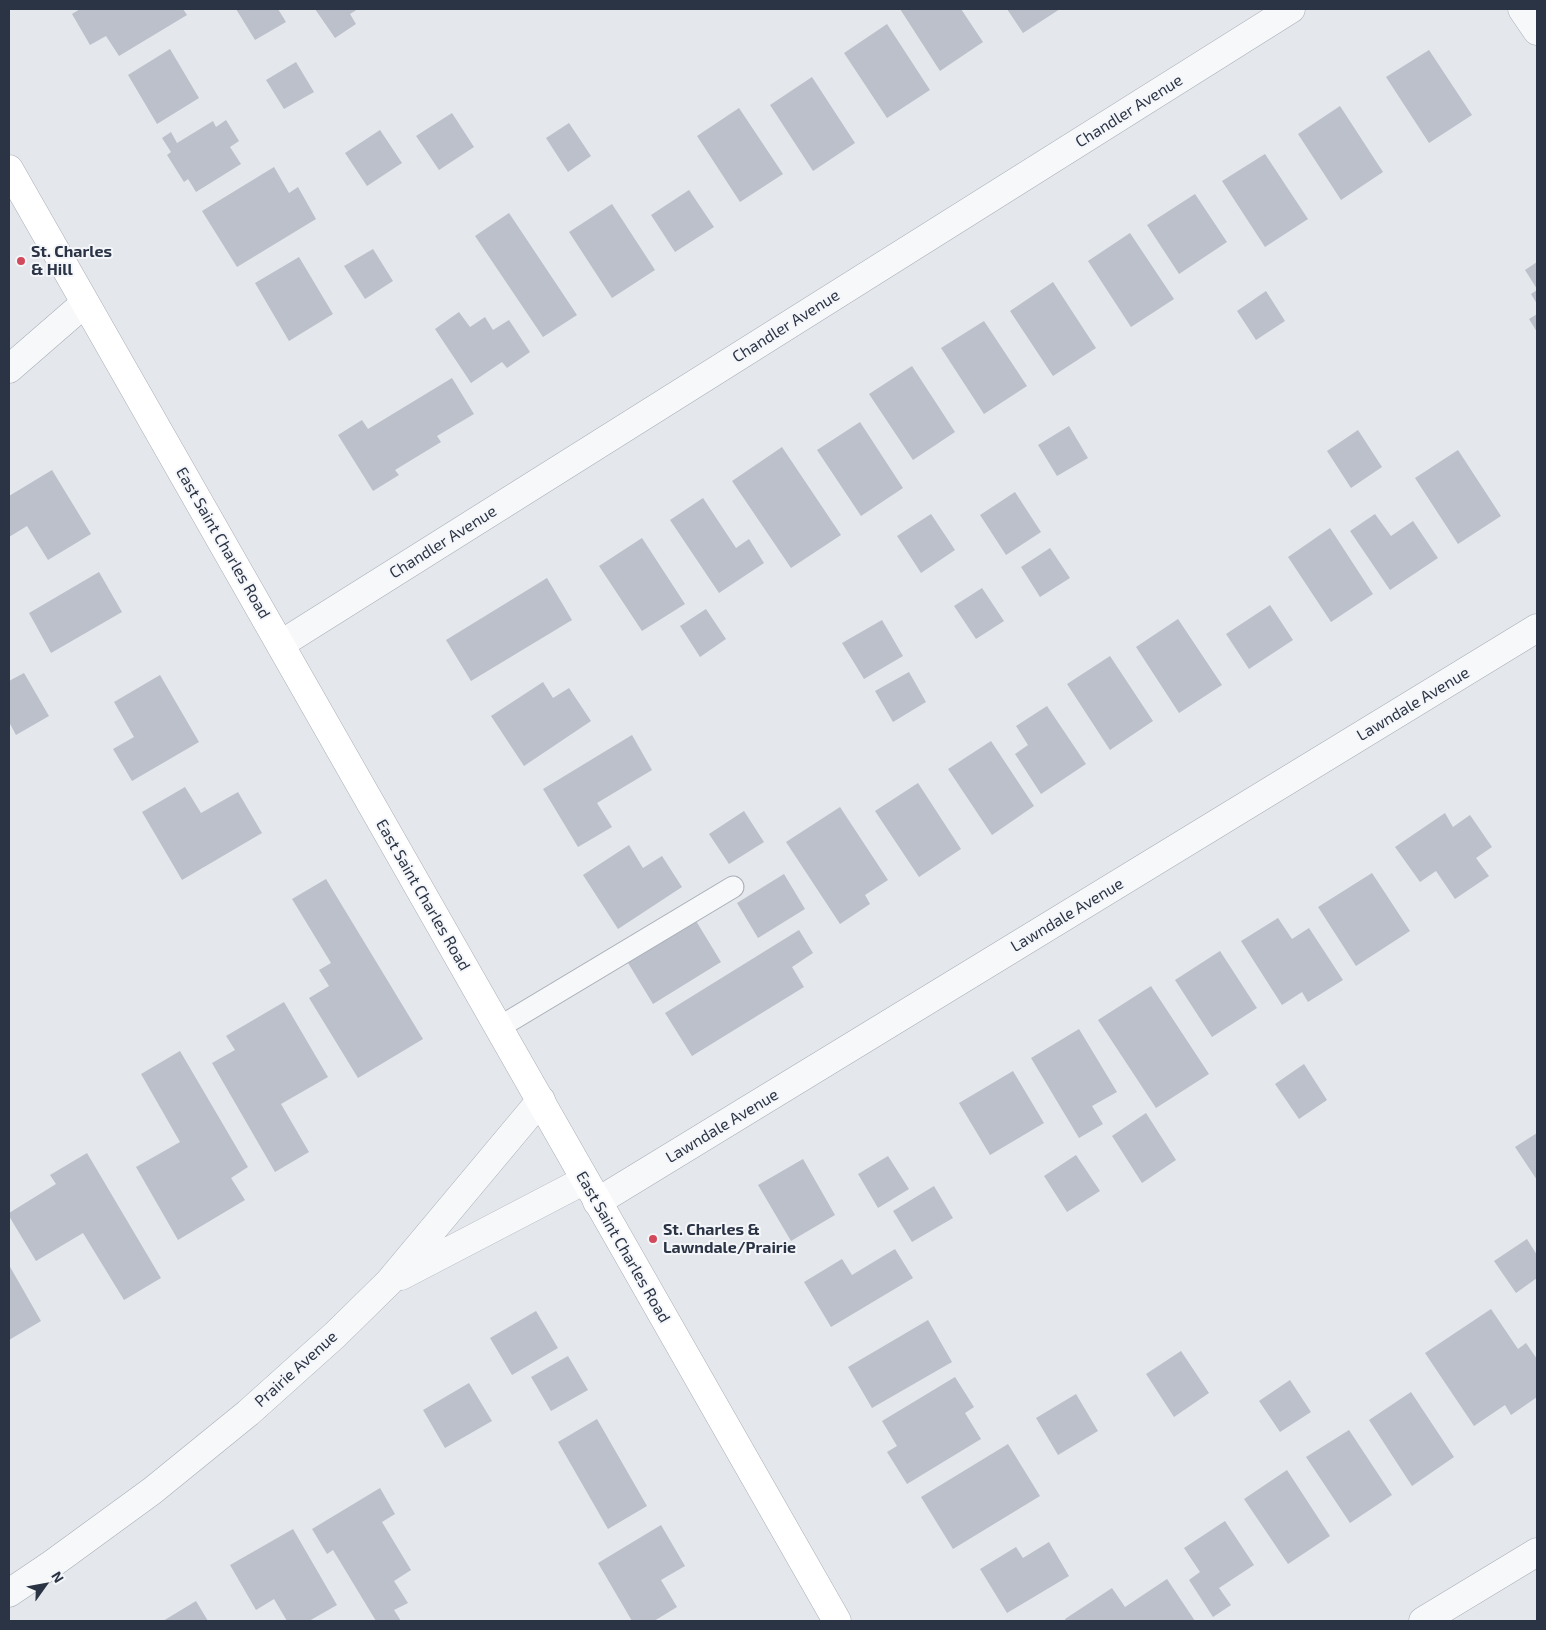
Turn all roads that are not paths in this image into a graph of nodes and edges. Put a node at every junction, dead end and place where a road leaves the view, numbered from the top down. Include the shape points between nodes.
1 (1291, 9) edge
2 (1522, 9) edge
3 (1537, 31) edge
4 (9, 169) edge
5 (85, 303) junction
6 (9, 369) edge
7 (1537, 628) edge
8 (281, 644) junction
9 (733, 887) dead end
10 (498, 1028) junction
11 (541, 1100) junction
12 (591, 1191) junction
13 (388, 1282) junction
14 (1537, 1552) edge
15 (9, 1593) edge
16 (836, 1621) edge
17 (1423, 1621) edge

1 - 8 street, Chandler Avenue
2 - 3 street
4 - 5 main road, East Saint Charles Road
5 - 6 street
5 - 8 main road, East Saint Charles Road
7 - 12 street, Lawndale Avenue
8 - 10 main road, East Saint Charles Road
9 - 10 lane
10 - 11 main road, East Saint Charles Road
11 - 12 main road, East Saint Charles Road
11 - 13 street, Prairie Avenue
12 - 13 street, Lawndale Avenue
12 - 16 main road, East Saint Charles Road
13 - 15 street, Prairie Avenue via 335,1336 241,1419 152,1491
14 - 17 street

